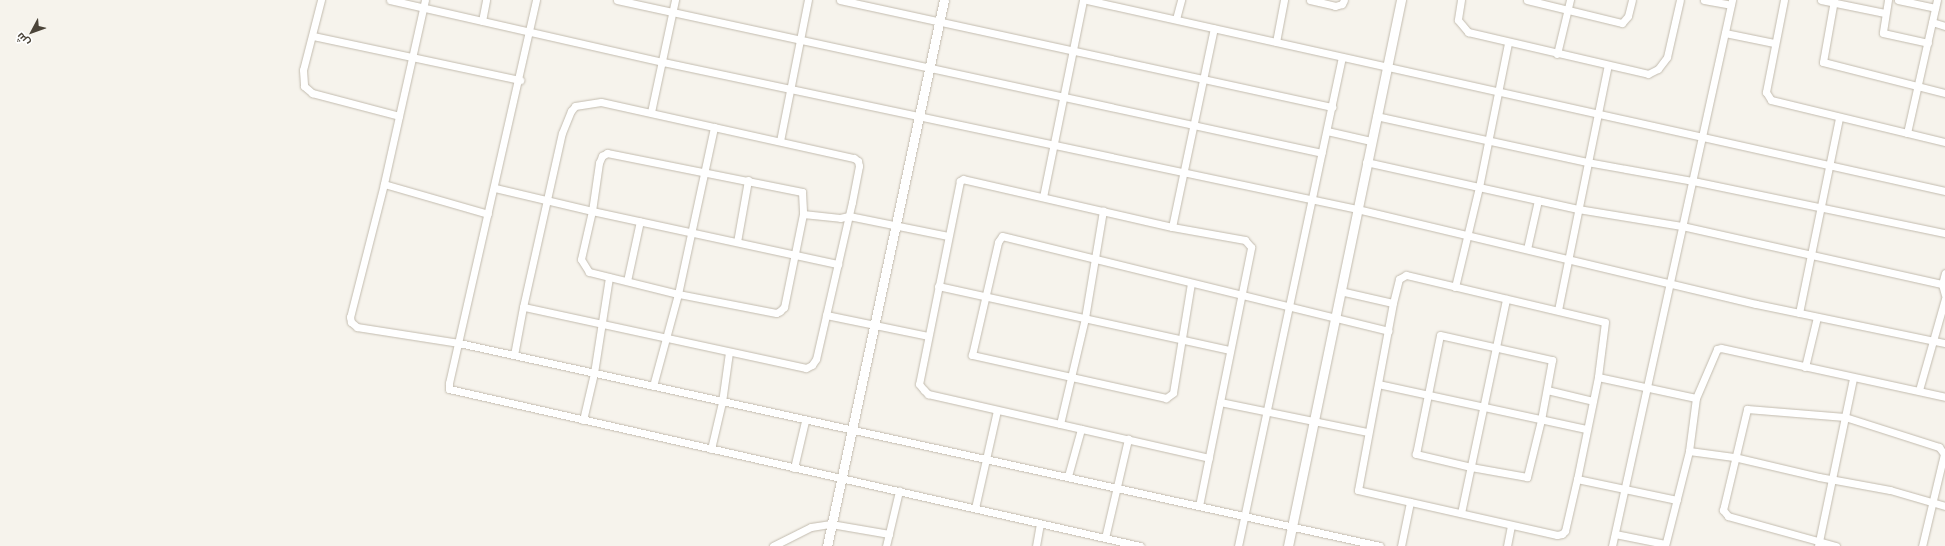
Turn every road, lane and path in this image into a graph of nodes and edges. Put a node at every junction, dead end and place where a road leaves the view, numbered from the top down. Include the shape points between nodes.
1 (321, 0) edge
2 (390, 0) edge
3 (486, 0) edge
4 (536, 0) edge
5 (617, 0) edge
6 (675, 0) edge
7 (808, 0) edge
8 (840, 0) edge
9 (944, 0) edge
10 (1083, 0) edge
11 (1087, 0) edge
12 (1181, 0) edge
13 (1284, 0) edge
14 (1310, 0) edge
15 (1344, 0) edge
16 (1401, 0) edge
17 (1461, 0) edge
18 (1527, 0) edge
19 (1570, 0) edge
20 (1632, 0) edge
21 (1680, 0) edge
22 (1704, 0) edge
23 (1784, 0) edge
24 (1821, 0) edge
25 (1888, 0) edge
26 (1898, 0) edge
27 (1937, 0) edge
28 (1834, 2) edge
29 (1732, 3) edge
30 (424, 4) edge
31 (1935, 8) junction
32 (1568, 9) junction
33 (673, 12) junction
34 (1885, 14) junction
35 (1176, 19) junction
36 (482, 20) junction
37 (1932, 22) junction
38 (939, 23) junction
39 (1945, 26) edge
40 (1214, 28) junction
41 (530, 32) junction
42 (1725, 33) junction
43 (313, 36) junction
44 (801, 40) junction
45 (1276, 42) junction
46 (1508, 43) junction
47 (1774, 43) junction
48 (1928, 43) junction
49 (1073, 51) junction
50 (1558, 54) junction
51 (412, 57) junction
52 (1342, 57) junction
53 (663, 62) junction
54 (1608, 65) junction
55 (930, 67) junction
56 (1386, 67) junction
57 (1204, 79) junction
58 (520, 80) junction
59 (792, 88) junction
60 (1917, 88) junction
61 (1497, 90) junction
62 (1945, 93) edge
63 (1064, 96) junction
64 (1332, 106) junction
65 (651, 112) junction
66 (1597, 112) junction
67 (919, 115) junction
68 (399, 116) junction
69 (1376, 116) junction
70 (1839, 118) junction
71 (1194, 125) junction
72 (714, 127) junction
73 (1327, 131) junction
74 (1907, 133) junction
75 (1703, 137) junction
76 (1488, 140) junction
77 (780, 141) junction
78 (1371, 141) junction
79 (1945, 142) edge
80 (1054, 146) junction
81 (1322, 153) junction
82 (1366, 162) junction
83 (1587, 162) junction
84 (1830, 166) junction
85 (704, 171) junction
86 (1184, 173) junction
87 (748, 180) junction
88 (1693, 181) junction
89 (384, 184) junction
90 (1479, 187) junction
91 (495, 188) junction
92 (1945, 191) edge
93 (1043, 197) junction
94 (1313, 200) junction
95 (1538, 200) junction
96 (546, 201) junction
97 (1821, 207) junction
98 (1357, 209) junction
99 (1578, 209) junction
100 (592, 211) junction
101 (1103, 211) junction
102 (488, 214) junction
103 (803, 214) junction
104 (849, 216) junction
105 (640, 221) junction
106 (896, 226) junction
107 (1682, 226) junction
108 (1172, 227) junction
109 (691, 233) junction
110 (1945, 233) edge
111 (948, 236) junction
112 (1468, 236) junction
113 (737, 242) junction
114 (1527, 249) junction
115 (1811, 254) junction
116 (794, 255) junction
117 (1096, 259) junction
118 (1568, 259) junction
119 (838, 264) junction
120 (1945, 273) edge
121 (609, 277) junction
122 (627, 281) junction
123 (1191, 283) junction
124 (1670, 283) junction
125 (1942, 284) junction
126 (938, 286) junction
127 (1455, 287) junction
128 (1340, 291) junction
129 (678, 294) junction
130 (1241, 295) junction
131 (1945, 295) edge
132 (985, 296) junction
133 (1506, 299) junction
134 (1945, 299) edge
135 (1393, 303) junction
136 (523, 307) junction
137 (1290, 307) junction
138 (1558, 310) junction
139 (1799, 313) junction
140 (826, 315) junction
141 (1817, 316) junction
142 (1084, 318) junction
143 (1334, 318) junction
144 (601, 323) junction
145 (875, 325) junction
146 (1388, 331) junction
147 (928, 336) junction
148 (665, 338) junction
149 (1182, 340) junction
150 (1933, 341) junction
151 (459, 343) junction
152 (1945, 343) edge
153 (1497, 346) junction
154 (1230, 350) junction
155 (729, 352) junction
156 (514, 355) junction
157 (1805, 367) junction
158 (594, 373) junction
159 (1598, 377) junction
160 (1853, 378) junction
161 (1070, 379) junction
162 (1378, 384) junction
163 (653, 386) junction
164 (1646, 387) junction
165 (1547, 390) junction
166 (1919, 390) junction
167 (1427, 395) junction
168 (1945, 397) edge
169 (1696, 398) junction
170 (1593, 401) junction
171 (722, 402) junction
172 (1220, 402) junction
173 (1484, 407) junction
174 (997, 410) junction
175 (1267, 412) junction
176 (1845, 418) junction
177 (583, 420) junction
178 (1541, 420) junction
179 (805, 421) junction
180 (1314, 421) junction
181 (1060, 424) junction
182 (1081, 429) junction
183 (1587, 429) junction
184 (852, 430) junction
185 (1368, 432) junction
186 (1128, 439) junction
187 (710, 449) junction
188 (1689, 451) junction
189 (986, 457) junction
190 (1734, 457) junction
191 (1209, 458) junction
192 (794, 468) junction
193 (1471, 468) junction
194 (1068, 476) junction
195 (842, 478) junction
196 (1833, 478) junction
197 (1577, 479) junction
198 (1117, 487) junction
199 (1625, 488) junction
200 (899, 491) junction
201 (1677, 500) junction
202 (1410, 502) junction
203 (1932, 502) junction
204 (1199, 506) junction
205 (1945, 506) edge
206 (975, 508) junction
207 (1461, 513) junction
208 (1244, 515) junction
209 (1040, 523) junction
210 (831, 524) junction
211 (1511, 525) junction
212 (1292, 526) junction
213 (889, 534) junction
214 (1615, 534) junction
215 (1105, 538) junction
216 (1819, 544) edge
217 (1665, 545) edge
218 (773, 546) edge
219 (827, 546) edge
220 (886, 546) edge
221 (1036, 546) edge
222 (1140, 546) edge
223 (1238, 546) edge
224 (1288, 546) edge
225 (1380, 546) edge
226 (1401, 546) edge
227 (1507, 546) edge
228 (1612, 546) edge
229 (1836, 546) edge
230 (1922, 546) edge

1 - 43 street
2 - 30 street
3 - 36 street
4 - 41 street
5 - 33 street
6 - 33 street
7 - 44 street
8 - 38 street
9 - 38 street
10 - 49 street
11 - 35 street
12 - 35 street
13 - 45 street
14 - 15 street via 1336,6
16 - 56 street
17 - 46 street via 1458,20 1462,27 1468,32
18 - 32 street
19 - 32 street
20 - 32 street via 1628,16 1622,23
21 - 54 street via 1667,57 1658,69 1648,74
22 - 29 street
23 - 47 street
24 - 28 street
25 - 34 street
26 - 31 street
27 - 31 street
28 - 34 street
28 - 60 street via 1824,62
29 - 42 street
30 - 36 street
30 - 51 street
31 - 37 street
32 - 50 street
33 - 44 street
33 - 53 street
34 - 48 street via 1883,32
35 - 40 street
36 - 41 street
37 - 39 street
37 - 48 street
38 - 49 street
38 - 55 street
40 - 45 street
40 - 57 street
41 - 53 street
41 - 58 street
42 - 47 street
42 - 75 street
43 - 51 street
43 - 68 street via 302,80 307,90
44 - 55 street
44 - 59 street
45 - 52 street
46 - 50 street
46 - 61 street
47 - 70 street via 1766,92 1769,97 1776,103
48 - 60 street
49 - 57 street
49 - 63 street
50 - 54 street
51 - 58 street
51 - 68 street
52 - 56 street
52 - 64 street
53 - 59 street
53 - 65 street
54 - 66 street
55 - 63 street
55 - 67 street
56 - 61 street
56 - 69 street
57 - 64 street
57 - 71 street
58 - 91 street
59 - 67 street
59 - 77 street
60 - 62 street
60 - 74 street
61 - 66 street
61 - 76 street
63 - 71 street
63 - 80 street
64 - 73 street
65 - 72 street
65 - 96 street via 594,101 575,106 570,111 562,133
66 - 75 street
66 - 83 street
67 - 80 street
67 - 106 street
68 - 89 street
69 - 76 street
69 - 78 street
70 - 74 street
70 - 84 street
71 - 81 street
71 - 86 street
72 - 77 street
72 - 85 street
73 - 78 street
73 - 81 street
74 - 79 street
75 - 84 street
75 - 88 street
76 - 83 street
76 - 90 street
77 - 104 street via 858,161
78 - 82 street
80 - 86 street
80 - 93 street
81 - 94 street
82 - 90 street
82 - 98 street
83 - 88 street
83 - 99 street
84 - 92 street
84 - 97 street
85 - 87 street
85 - 100 street via 607,153 602,156 599,163
85 - 109 street
86 - 94 street
86 - 108 street
87 - 103 street via 802,192
87 - 113 street
88 - 97 street
88 - 107 street
89 - 102 street
89 - 151 street via 350,317 351,322 358,327
90 - 95 street
90 - 112 street
91 - 96 street
91 - 102 street
93 - 101 street
93 - 111 street via 963,179 958,184
94 - 98 street
94 - 137 street
95 - 99 street
95 - 114 street
96 - 100 street
96 - 136 street
97 - 110 street
97 - 115 street
98 - 112 street
98 - 128 street
99 - 107 street
99 - 118 street
100 - 105 street
100 - 121 street via 581,259 589,272
101 - 108 street
101 - 117 street
102 - 151 street
103 - 104 street via 840,218
103 - 116 street
104 - 106 street
104 - 119 street
105 - 109 street
105 - 122 street
106 - 111 street
106 - 145 street
107 - 115 street
107 - 124 street
108 - 130 street via 1245,240 1251,252
109 - 113 street
109 - 129 street
111 - 126 street
112 - 114 street
112 - 127 street
113 - 116 street
114 - 118 street
115 - 125 street
115 - 139 street
116 - 119 street
116 - 129 street via 784,307 776,313
117 - 123 street
117 - 132 street via 1002,236 998,242
117 - 142 street
118 - 124 street
118 - 138 street
119 - 140 street
120 - 125 street
121 - 122 street
121 - 144 street
122 - 129 street
123 - 130 street
123 - 149 street
124 - 139 street
124 - 164 street
125 - 131 street
126 - 132 street
126 - 147 street
127 - 133 street
127 - 135 street via 1402,276
128 - 135 street
128 - 143 street
129 - 148 street
130 - 137 street
130 - 154 street
132 - 142 street
132 - 161 street via 972,355
133 - 138 street
133 - 153 street
134 - 150 street
135 - 146 street
136 - 144 street
136 - 156 street
137 - 143 street
137 - 175 street
138 - 159 street via 1605,322
139 - 141 street
140 - 145 street
140 - 155 street via 816,359 806,368
141 - 150 street
141 - 157 street
142 - 149 street
142 - 161 street
143 - 146 street
143 - 180 street
144 - 148 street
144 - 158 street
145 - 147 street
145 - 184 street
146 - 162 street
147 - 174 street via 919,384 924,390 928,394
148 - 155 street
148 - 163 street
149 - 154 street
149 - 161 street via 1173,392 1166,398
150 - 152 street
150 - 166 street
151 - 156 street
151 - 177 street via 449,383 452,390
153 - 165 street via 1550,358 1553,362
153 - 167 street via 1440,335
153 - 173 street
154 - 172 street
155 - 171 street
156 - 158 street
157 - 160 street
157 - 169 street via 1721,348 1715,352
158 - 163 street
158 - 177 street
159 - 164 street
159 - 170 street
160 - 166 street
160 - 176 street
161 - 181 street
162 - 167 street
162 - 185 street
163 - 171 street
164 - 169 street
164 - 199 street
165 - 170 street
165 - 178 street
166 - 168 street
167 - 173 street
167 - 193 street via 1416,454
169 - 188 street
170 - 183 street
171 - 179 street
171 - 187 street
172 - 175 street
172 - 191 street
173 - 178 street
173 - 193 street
174 - 181 street
174 - 189 street
175 - 180 street
175 - 208 street
176 - 190 street via 1750,408 1745,410
176 - 196 street
176 - 203 street via 1942,450 1944,454
177 - 187 street
178 - 183 street
178 - 193 street via 1527,477
179 - 184 street
179 - 192 street
180 - 185 street
180 - 212 street
181 - 182 street
182 - 186 street
182 - 194 street
183 - 197 street
184 - 189 street
184 - 195 street
185 - 202 street via 1357,489
186 - 191 street
186 - 198 street
187 - 192 street
188 - 190 street
188 - 201 street
189 - 194 street
189 - 206 street
190 - 196 street
190 - 216 street via 1723,510 1726,514
191 - 204 street
192 - 195 street
193 - 207 street
194 - 198 street
195 - 200 street
195 - 210 street
196 - 203 street
196 - 216 street
197 - 199 street
197 - 211 street via 1565,531 1562,534
198 - 204 street
198 - 215 street
199 - 201 street
199 - 214 street
200 - 206 street
200 - 213 street
201 - 217 street
202 - 207 street
202 - 226 street
203 - 205 street
203 - 230 street
204 - 208 street
206 - 209 street
207 - 211 street
208 - 212 street
208 - 223 street
209 - 215 street
209 - 221 street
210 - 213 street
210 - 218 street via 811,527
210 - 219 street
211 - 227 street
212 - 224 street
212 - 225 street
213 - 220 street
214 - 217 street
214 - 228 street
215 - 222 street
216 - 229 street

